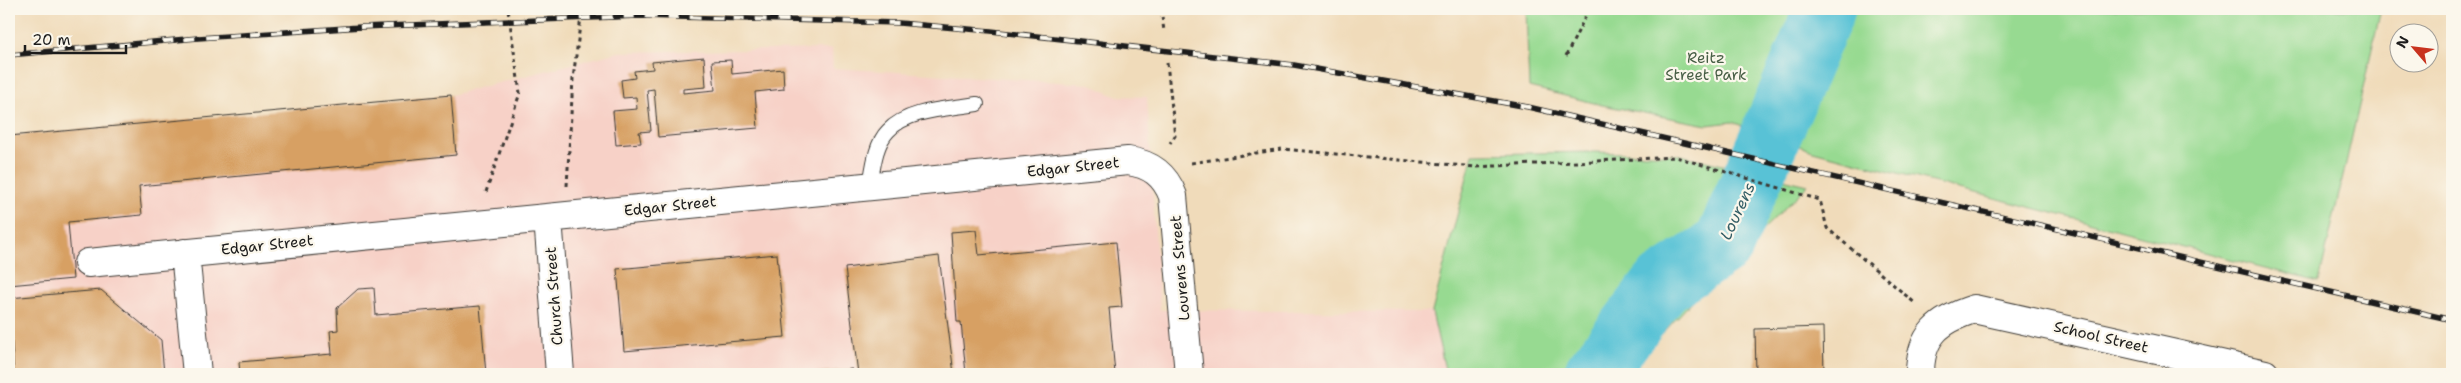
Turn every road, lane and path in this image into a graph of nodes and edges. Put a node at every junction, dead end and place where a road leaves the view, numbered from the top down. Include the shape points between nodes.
1 (508, 9) edge
2 (582, 9) edge
3 (1161, 9) edge
4 (1589, 9) edge
5 (1164, 31) dead end
6 (1566, 56) dead end
7 (1167, 63) dead end
8 (977, 104) dead end
9 (1153, 168) junction
10 (870, 186) junction
11 (556, 217) junction
12 (475, 225) junction
13 (185, 253) junction
14 (88, 263) dead end
15 (1940, 324) junction
16 (197, 374) edge
17 (560, 374) edge
18 (1189, 374) edge
19 (1920, 374) edge
20 (2265, 374) edge

1 - 12 path via 520,93
2 - 11 path
3 - 5 path
4 - 6 path
7 - 9 path via 1175,136
8 - 10 lane via 920,114 887,131 880,144
9 - 10 street, Edgar Street via 1128,161
9 - 15 path via 1282,149 1475,168 1676,157 1820,200 1827,228
9 - 18 street, Lourens Street via 1169,185 1173,196
10 - 11 street, Edgar Street
11 - 12 street, Edgar Street
11 - 17 street, Church Street
12 - 13 street, Edgar Street
13 - 14 street, Edgar Street
13 - 16 street
15 - 19 street via 1923,348
15 - 20 street, School Street via 1954,315 1974,309

